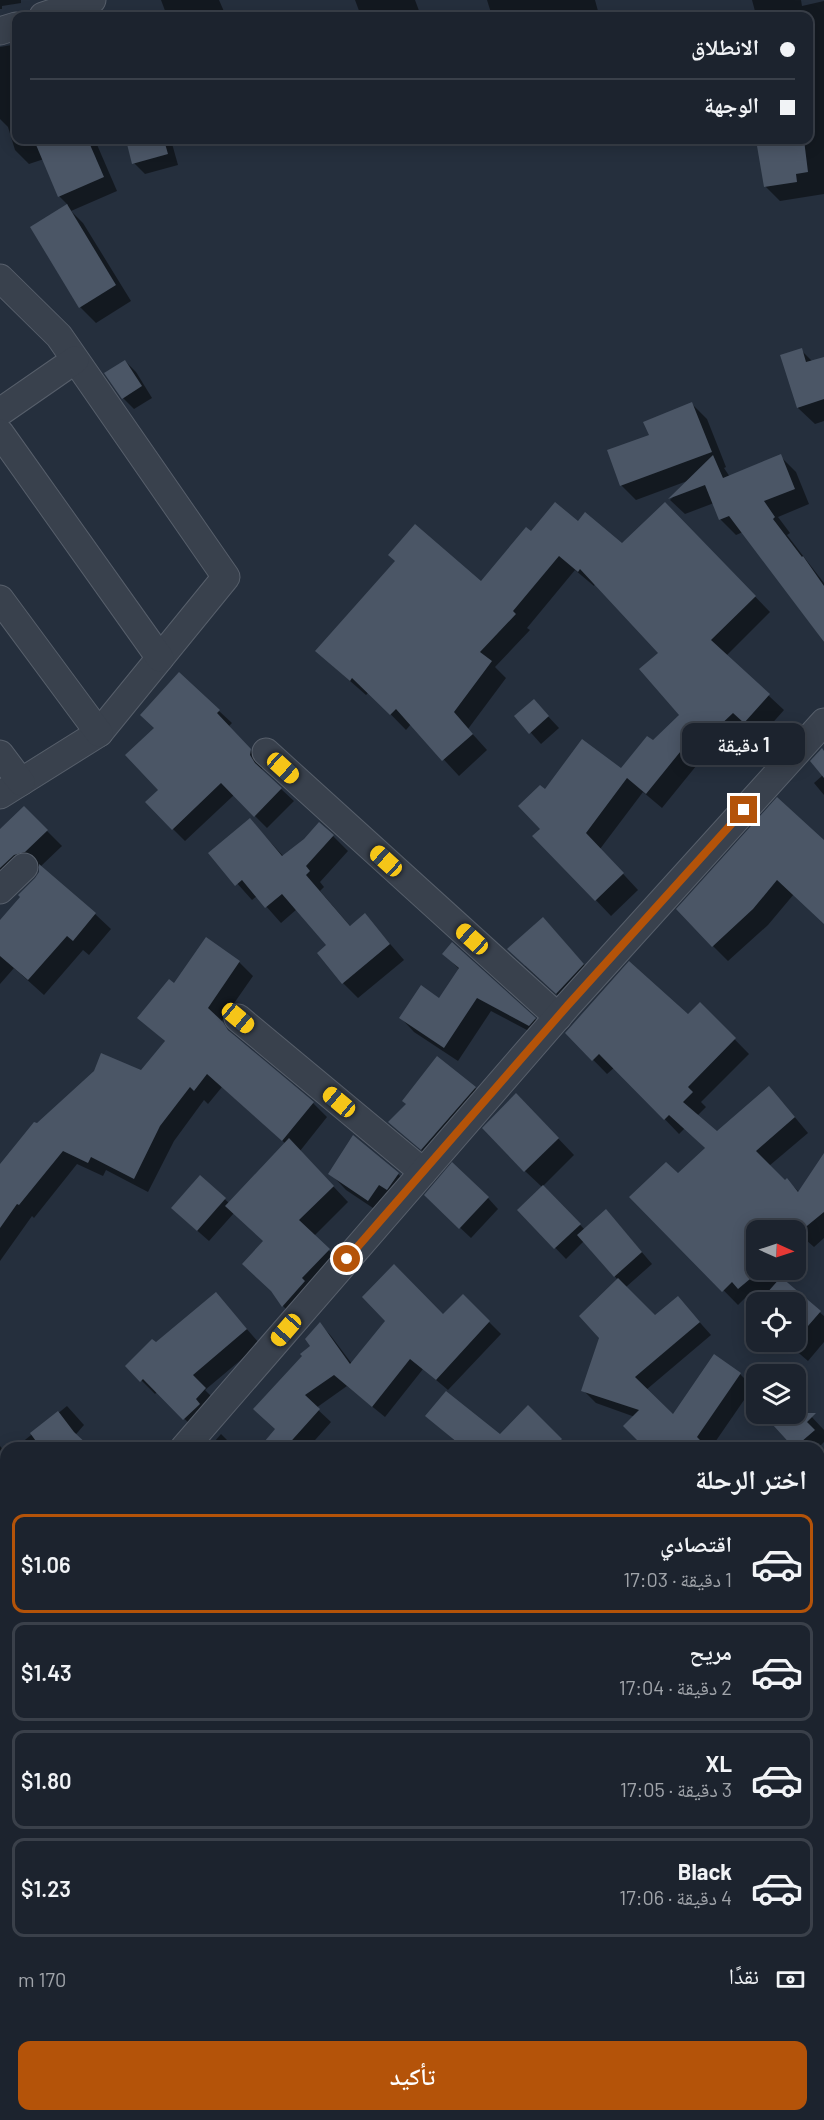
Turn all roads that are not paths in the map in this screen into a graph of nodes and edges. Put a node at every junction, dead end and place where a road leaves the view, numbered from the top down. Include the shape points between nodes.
1 (92, 0) edge
2 (55, 12) edge
3 (3, 287) edge
4 (75, 360) junction
5 (0, 412) edge
6 (0, 433) edge
7 (0, 599) edge
8 (160, 658) junction
9 (824, 722) edge
10 (99, 733) junction
11 (266, 752) dead end
12 (0, 754) edge
13 (11, 788) edge
14 (24, 867) dead end
15 (0, 890) edge
16 (558, 1017) junction
17 (238, 1018) dead end
18 (423, 1172) junction
19 (189, 1442) edge

1 - 2 street
3 - 4 street via 59,336
4 - 5 street
4 - 8 street via 226,576
6 - 8 street
7 - 10 street
8 - 10 street
9 - 16 street
10 - 13 street
11 - 16 street
12 - 13 street
14 - 15 street
16 - 18 street
17 - 18 street
18 - 19 street

